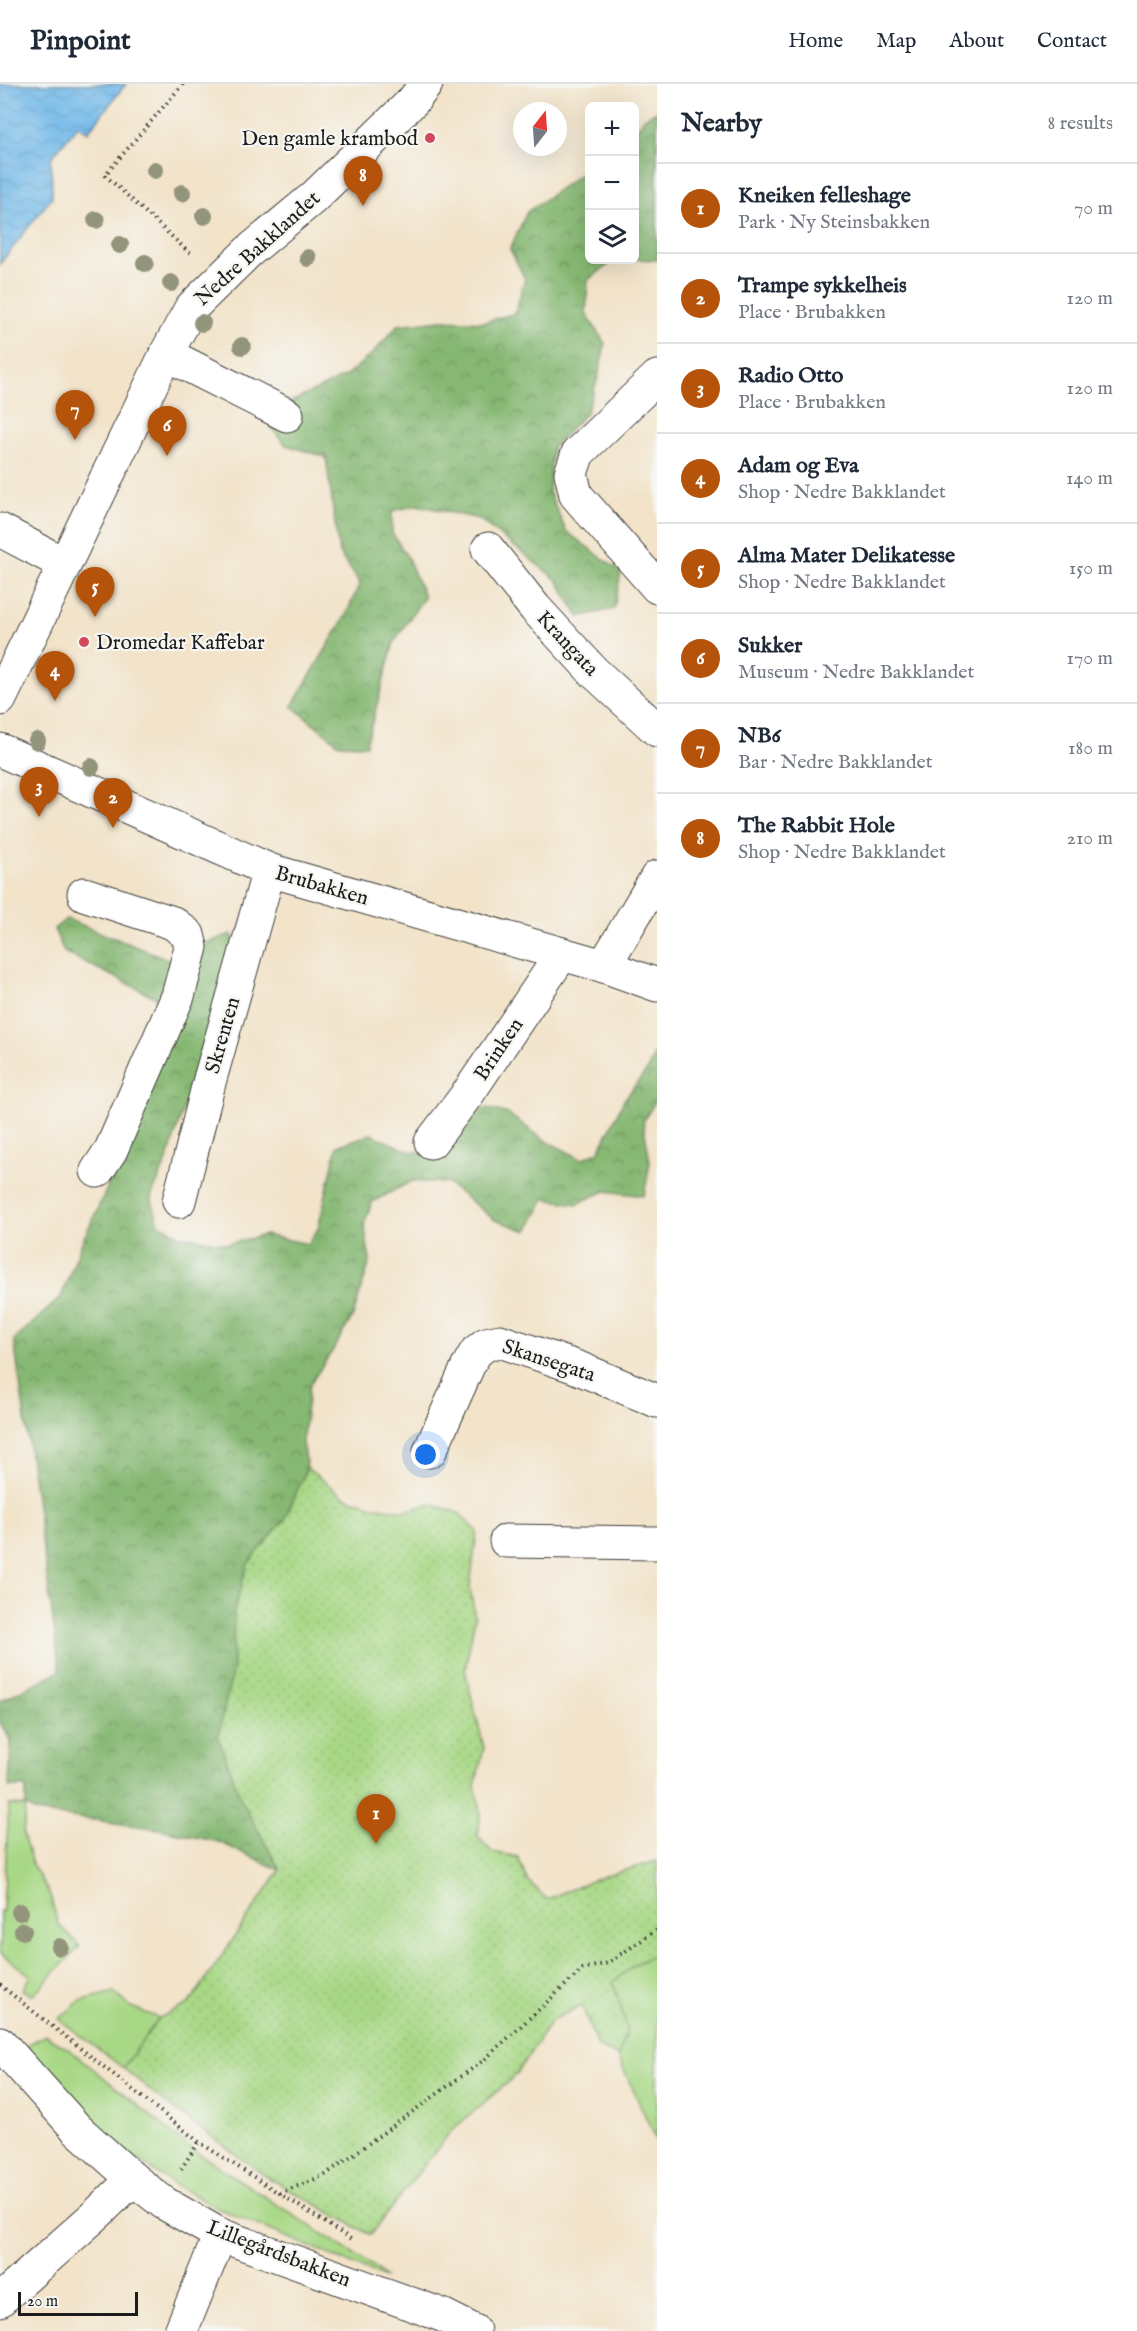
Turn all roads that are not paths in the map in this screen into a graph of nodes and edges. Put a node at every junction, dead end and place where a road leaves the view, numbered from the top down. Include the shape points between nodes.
1 (410, 90) edge
2 (166, 354) junction
3 (657, 377) edge
4 (287, 415) dead end
5 (0, 530) edge
6 (488, 549) dead end
7 (64, 564) junction
8 (657, 587) edge
9 (0, 699) edge
10 (657, 729) edge
11 (0, 750) edge
12 (269, 870) junction
13 (657, 877) edge
14 (84, 894) dead end
15 (562, 954) junction
16 (604, 966) junction
17 (657, 985) edge
18 (431, 1142) dead end
19 (97, 1171) dead end
20 (179, 1201) dead end
21 (657, 1401) edge
22 (430, 1450) dead end
23 (506, 1541) dead end
24 (657, 1543) edge
25 (0, 2043) edge
26 (133, 2179) junction
27 (220, 2235) junction
28 (0, 2300) edge
29 (181, 2331) edge
30 (474, 2331) edge

1 - 2 street, Nedre Bakklandet via 313,198 248,252 191,308
2 - 4 street
2 - 7 street, Nedre Bakklandet
3 - 8 street via 578,453 571,473 576,495
5 - 7 street
6 - 10 street, Krangata via 593,671
7 - 9 street, Nedre Bakklandet
11 - 12 street, Brubakken
12 - 15 street, Brubakken
12 - 20 street, Skrenten
13 - 16 street
14 - 19 street via 173,923 188,935 191,947 178,996 111,1150
15 - 16 street, Brubakken
15 - 18 street, Brinken
16 - 17 street, Brubakken
21 - 22 street, Skansegata via 500,1341 486,1344 476,1352
23 - 24 street
25 - 26 street, Lillegårdsbakken via 77,2129
26 - 27 street, Lillegårdsbakken via 164,2203
26 - 28 street
27 - 29 street
27 - 30 street, Lillegårdsbakken via 442,2315

